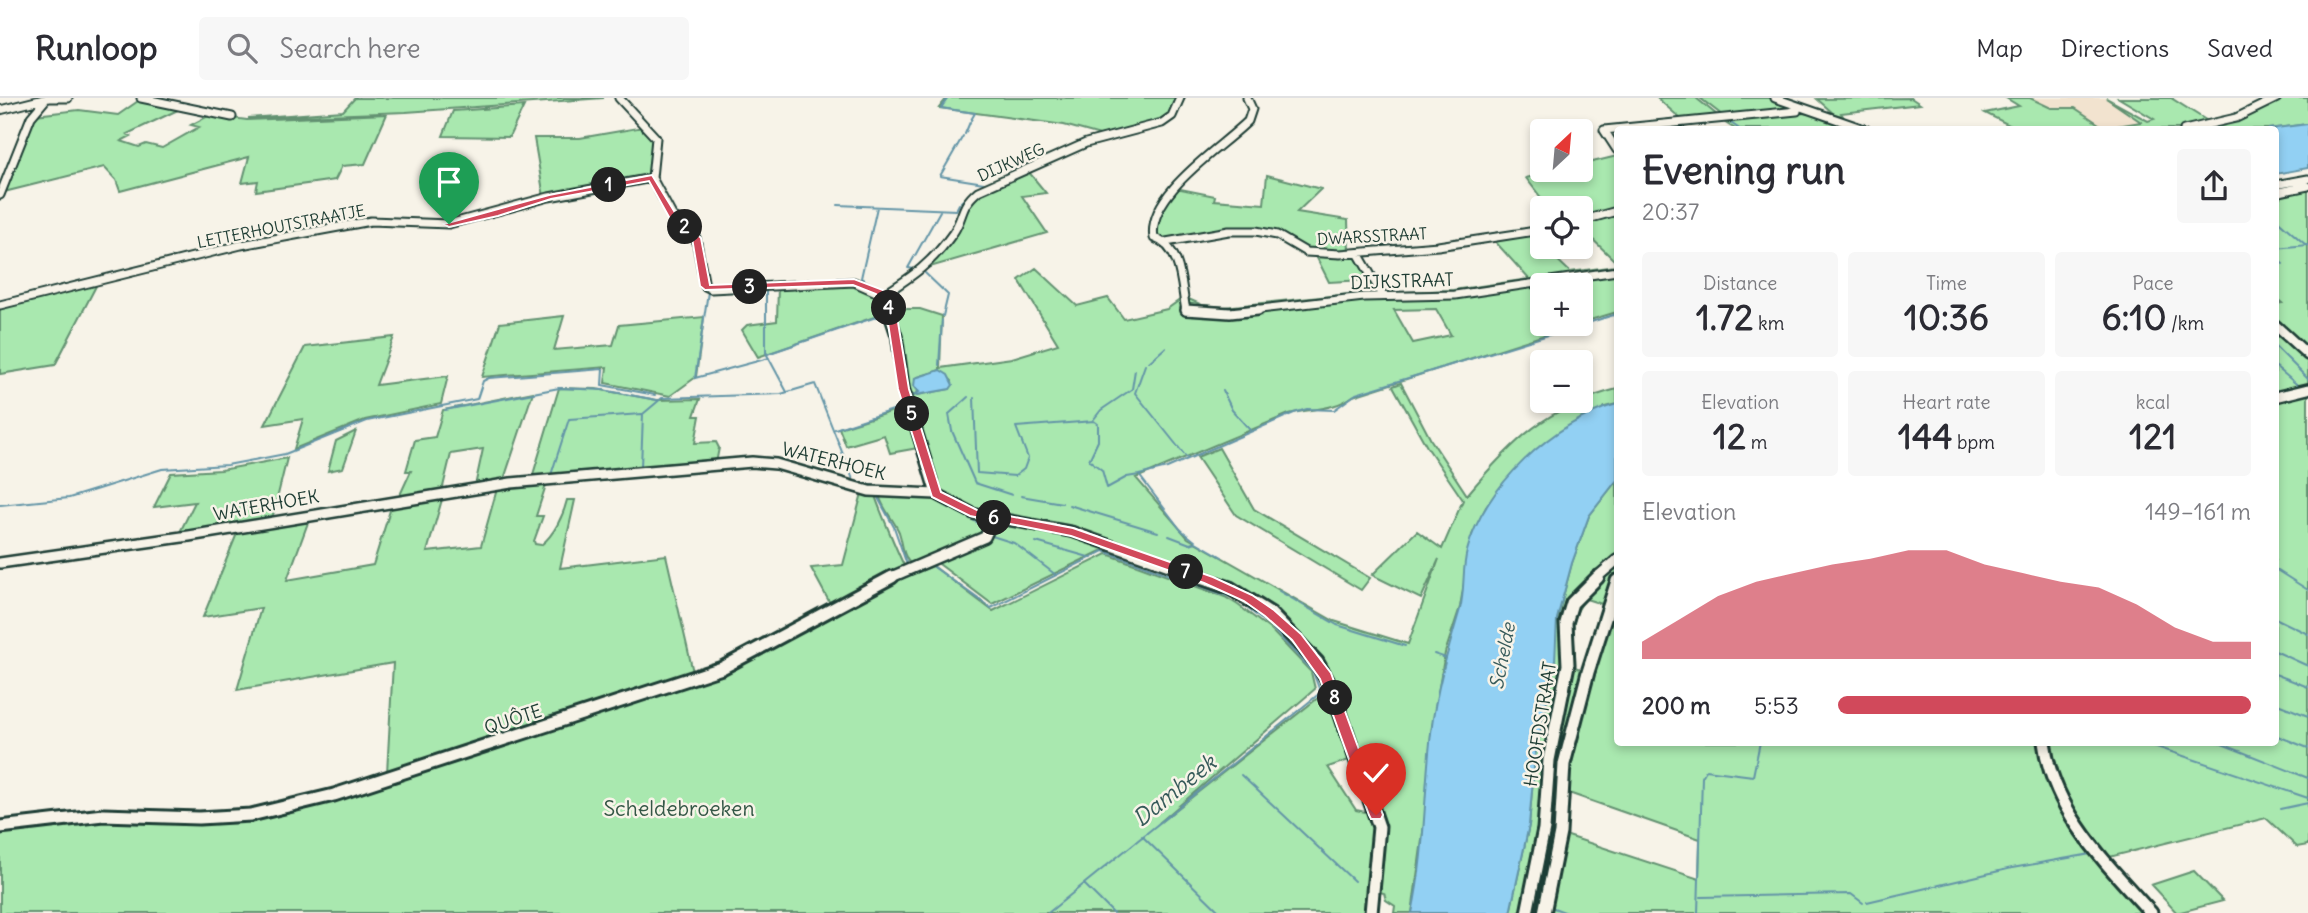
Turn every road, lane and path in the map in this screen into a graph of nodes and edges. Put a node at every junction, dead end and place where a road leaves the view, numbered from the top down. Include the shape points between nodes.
1 (48, 98) edge
2 (68, 98) edge
3 (141, 98) edge
4 (619, 98) edge
5 (1180, 98) edge
6 (1247, 98) edge
7 (1775, 98) edge
8 (2277, 98) edge
9 (0, 110) edge
10 (1797, 111) junction
11 (232, 117) dead end
12 (1645, 126) edge
13 (1858, 126) edge
14 (2200, 126) edge
15 (1614, 129) edge
16 (1614, 145) edge
17 (652, 178) junction
18 (2308, 179) edge
19 (2279, 184) edge
20 (2308, 186) edge
21 (2279, 192) edge
22 (0, 195) edge
23 (1614, 212) edge
24 (1593, 217) edge
25 (1530, 232) edge
26 (1166, 242) junction
27 (1357, 253) junction
28 (1614, 271) edge
29 (883, 295) junction
30 (1382, 296) junction
31 (0, 305) edge
32 (2279, 329) edge
33 (2308, 355) edge
34 (2308, 389) edge
35 (2279, 396) edge
36 (936, 494) junction
37 (994, 518) junction
38 (0, 563) edge
39 (1614, 563) edge
40 (1614, 591) edge
41 (2045, 746) edge
42 (0, 827) edge
43 (1371, 913) edge
44 (1527, 913) edge
45 (1544, 913) edge
46 (2151, 913) edge

1 - 2 street
1 - 9 street
1 - 22 street via 31,117
3 - 11 street
4 - 17 street via 656,138
5 - 29 street, DIJKWEG via 1172,116 1162,123 1086,143 978,191 965,202 955,230 927,267
6 - 26 street via 1252,108 1248,121 1188,171 1163,205 1152,234
7 - 10 street
8 - 14 street via 2235,118
10 - 12 street
10 - 13 street via 1837,116
15 - 16 street via 1604,130
17 - 29 street via 672,215 696,238 708,288 854,282
17 - 31 street, LETTERHOUTSTRAATJE via 549,197 449,224 371,221 241,245
18 - 19 street
20 - 21 street
23 - 24 street
25 - 27 street, DWARSSTRAAT
26 - 27 street, DWARSSTRAAT via 1247,230 1272,233 1306,252
26 - 30 street, DIJKSTRAAT via 1173,250 1186,311 1230,313
27 - 30 street
28 - 30 street, DIJKSTRAAT via 1455,295
29 - 36 street via 897,337 904,389
32 - 33 street
34 - 35 street
36 - 37 street, WATERHOEK via 974,514
36 - 38 street, WATERHOEK via 869,491 776,464 752,463 511,483
37 - 42 street, QUÔTE via 990,531 979,540 897,574 722,668 334,796 251,815 103,815
37 - 43 street, WATERHOEK via 1073,532 1209,580 1248,598 1296,637 1332,690 1376,815 1378,848
39 - 44 street, HOOFDSTRAAT via 1572,603 1566,623 1568,665
40 - 45 street, HOOFDSTRAAT via 1569,740 1560,834
41 - 46 street via 2052,778 2067,808

